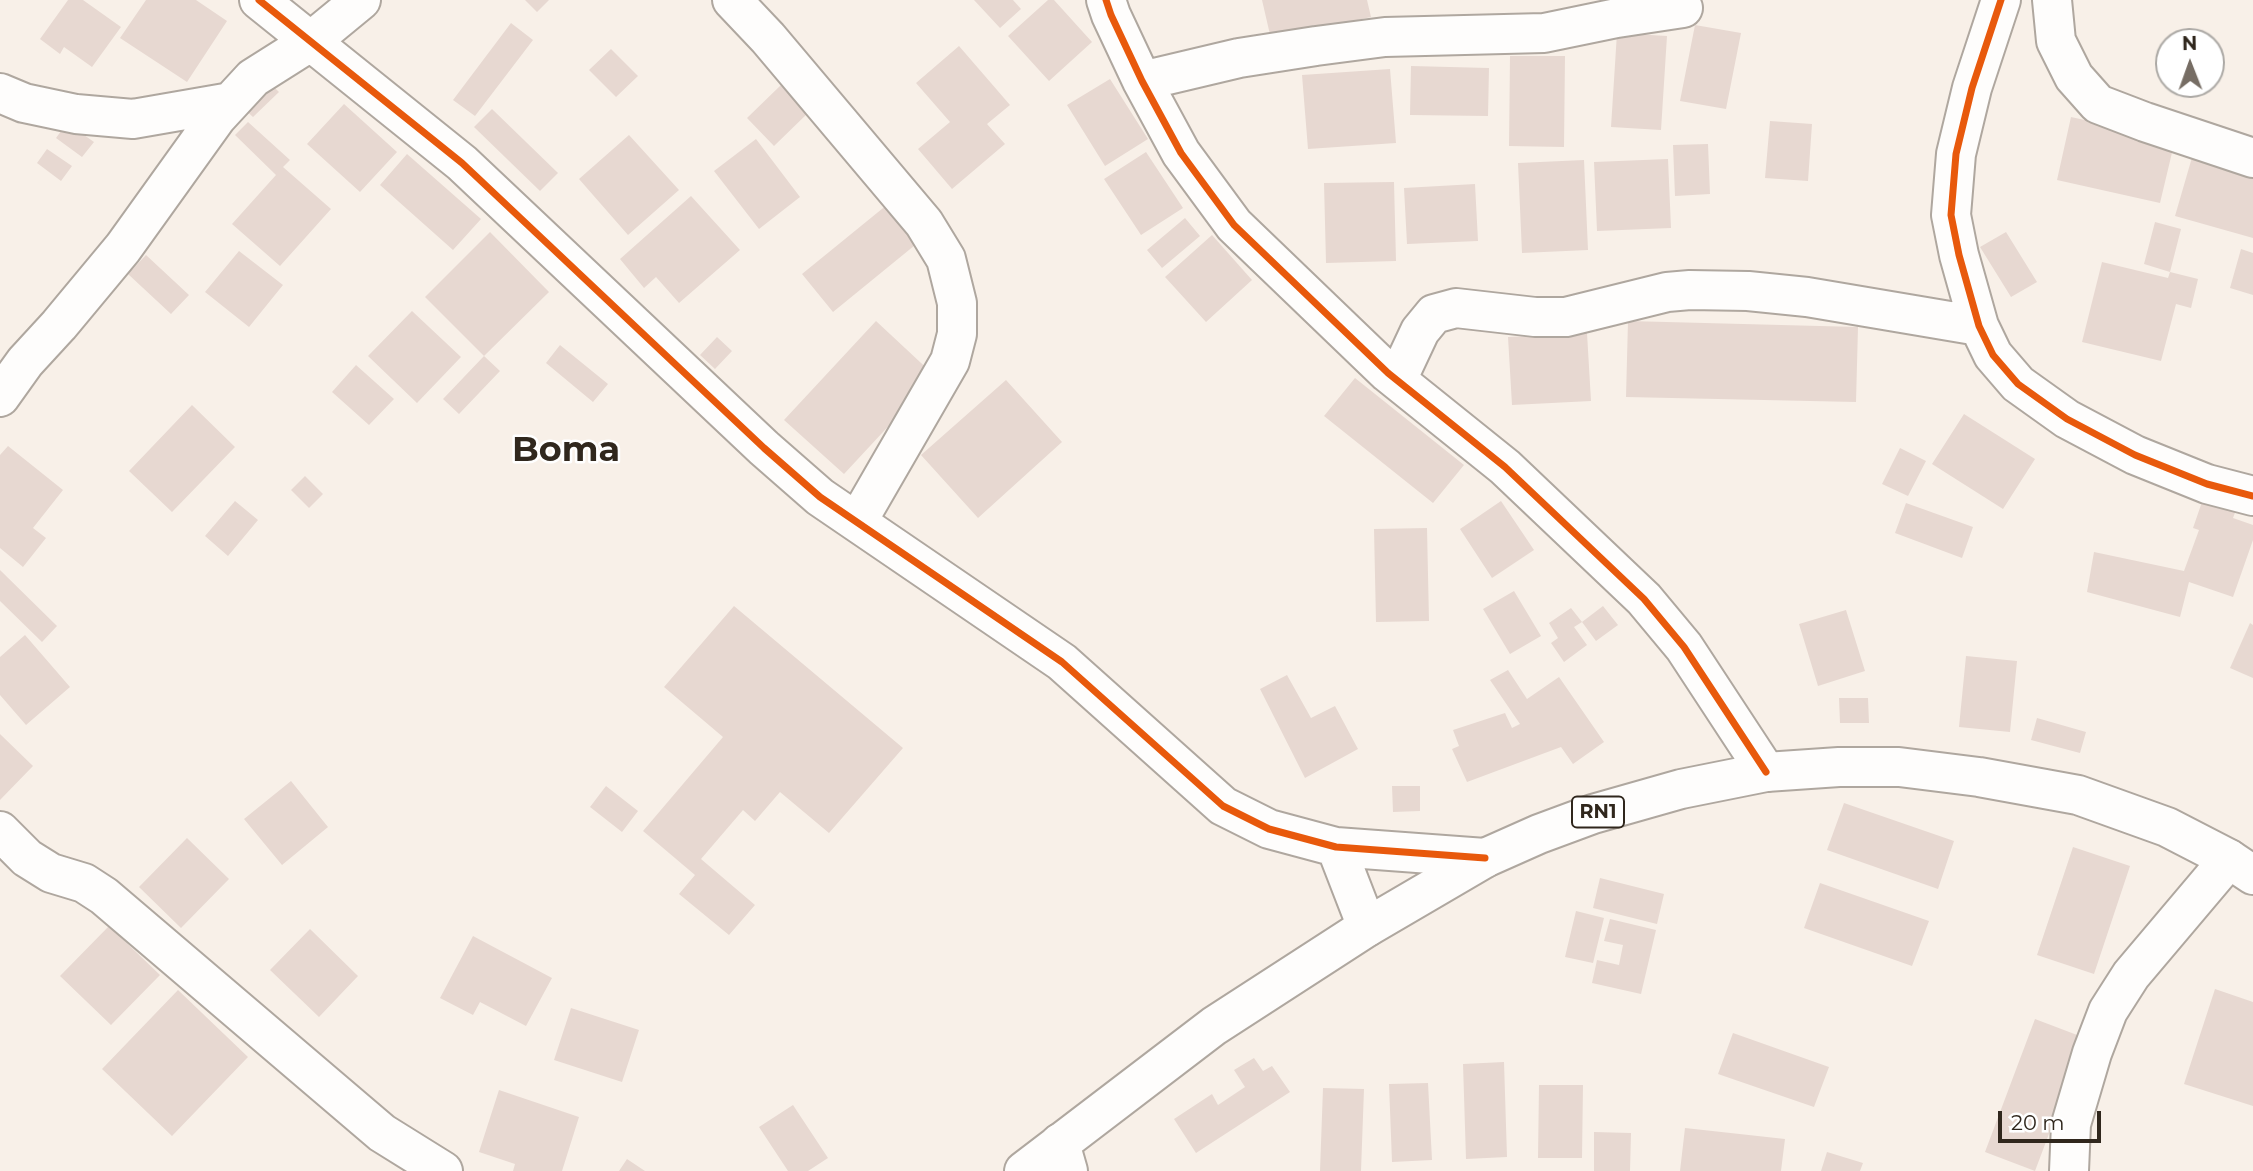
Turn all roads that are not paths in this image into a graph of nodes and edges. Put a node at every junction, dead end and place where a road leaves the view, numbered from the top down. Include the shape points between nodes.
1 (259, 0) edge
2 (360, 0) edge
3 (732, 0) edge
4 (1106, 0) edge
5 (2001, 0) edge
6 (2052, 0) edge
7 (1683, 8) dead end
8 (310, 42) junction
9 (1142, 81) junction
10 (0, 93) edge
11 (231, 102) junction
12 (2253, 158) edge
13 (1979, 326) junction
14 (1396, 380) junction
15 (0, 397) edge
16 (2253, 496) edge
17 (857, 522) junction
18 (1766, 772) junction
19 (0, 831) edge
20 (1336, 847) junction
21 (1485, 858) junction
22 (2241, 867) edge
23 (1367, 927) junction
24 (1064, 1157) edge
25 (443, 1171) edge
26 (1024, 1171) edge
27 (2068, 1171) edge

1 - 8 main road
2 - 8 main road
3 - 17 main road via 924,223 946,259 957,303 957,334 950,361
4 - 9 main road
5 - 13 main road via 1956,154 1951,215
6 - 12 main road via 2056,41 2074,78 2098,104
7 - 9 main road via 1544,33 1385,37 1330,44 1239,58
8 - 11 main road via 253,78
8 - 17 main road via 462,163 764,448
9 - 14 main road via 1181,153 1234,225
10 - 11 main road via 76,114 133,119
11 - 15 main road via 123,248
13 - 14 main road via 1748,291 1667,292 1566,317 1456,308 1434,314 1420,331
13 - 16 main road via 1993,355 2018,384 2067,419 2159,465
14 - 18 main road via 1505,467 1644,599 1684,646
17 - 20 main road via 1062,662 1223,806 1269,829
18 - 21 main road, RN1 via 1681,789 1593,814
18 - 22 main road, RN1 via 1899,767 2078,795 2166,827
19 - 25 main road via 27,858 104,897 382,1133
20 - 21 main road
20 - 23 main road
21 - 23 main road, RN1
22 - 27 main road via 2131,975 2108,1010 2071,1124
23 - 24 main road, RN1 via 1214,1026
24 - 26 main road, RN1

